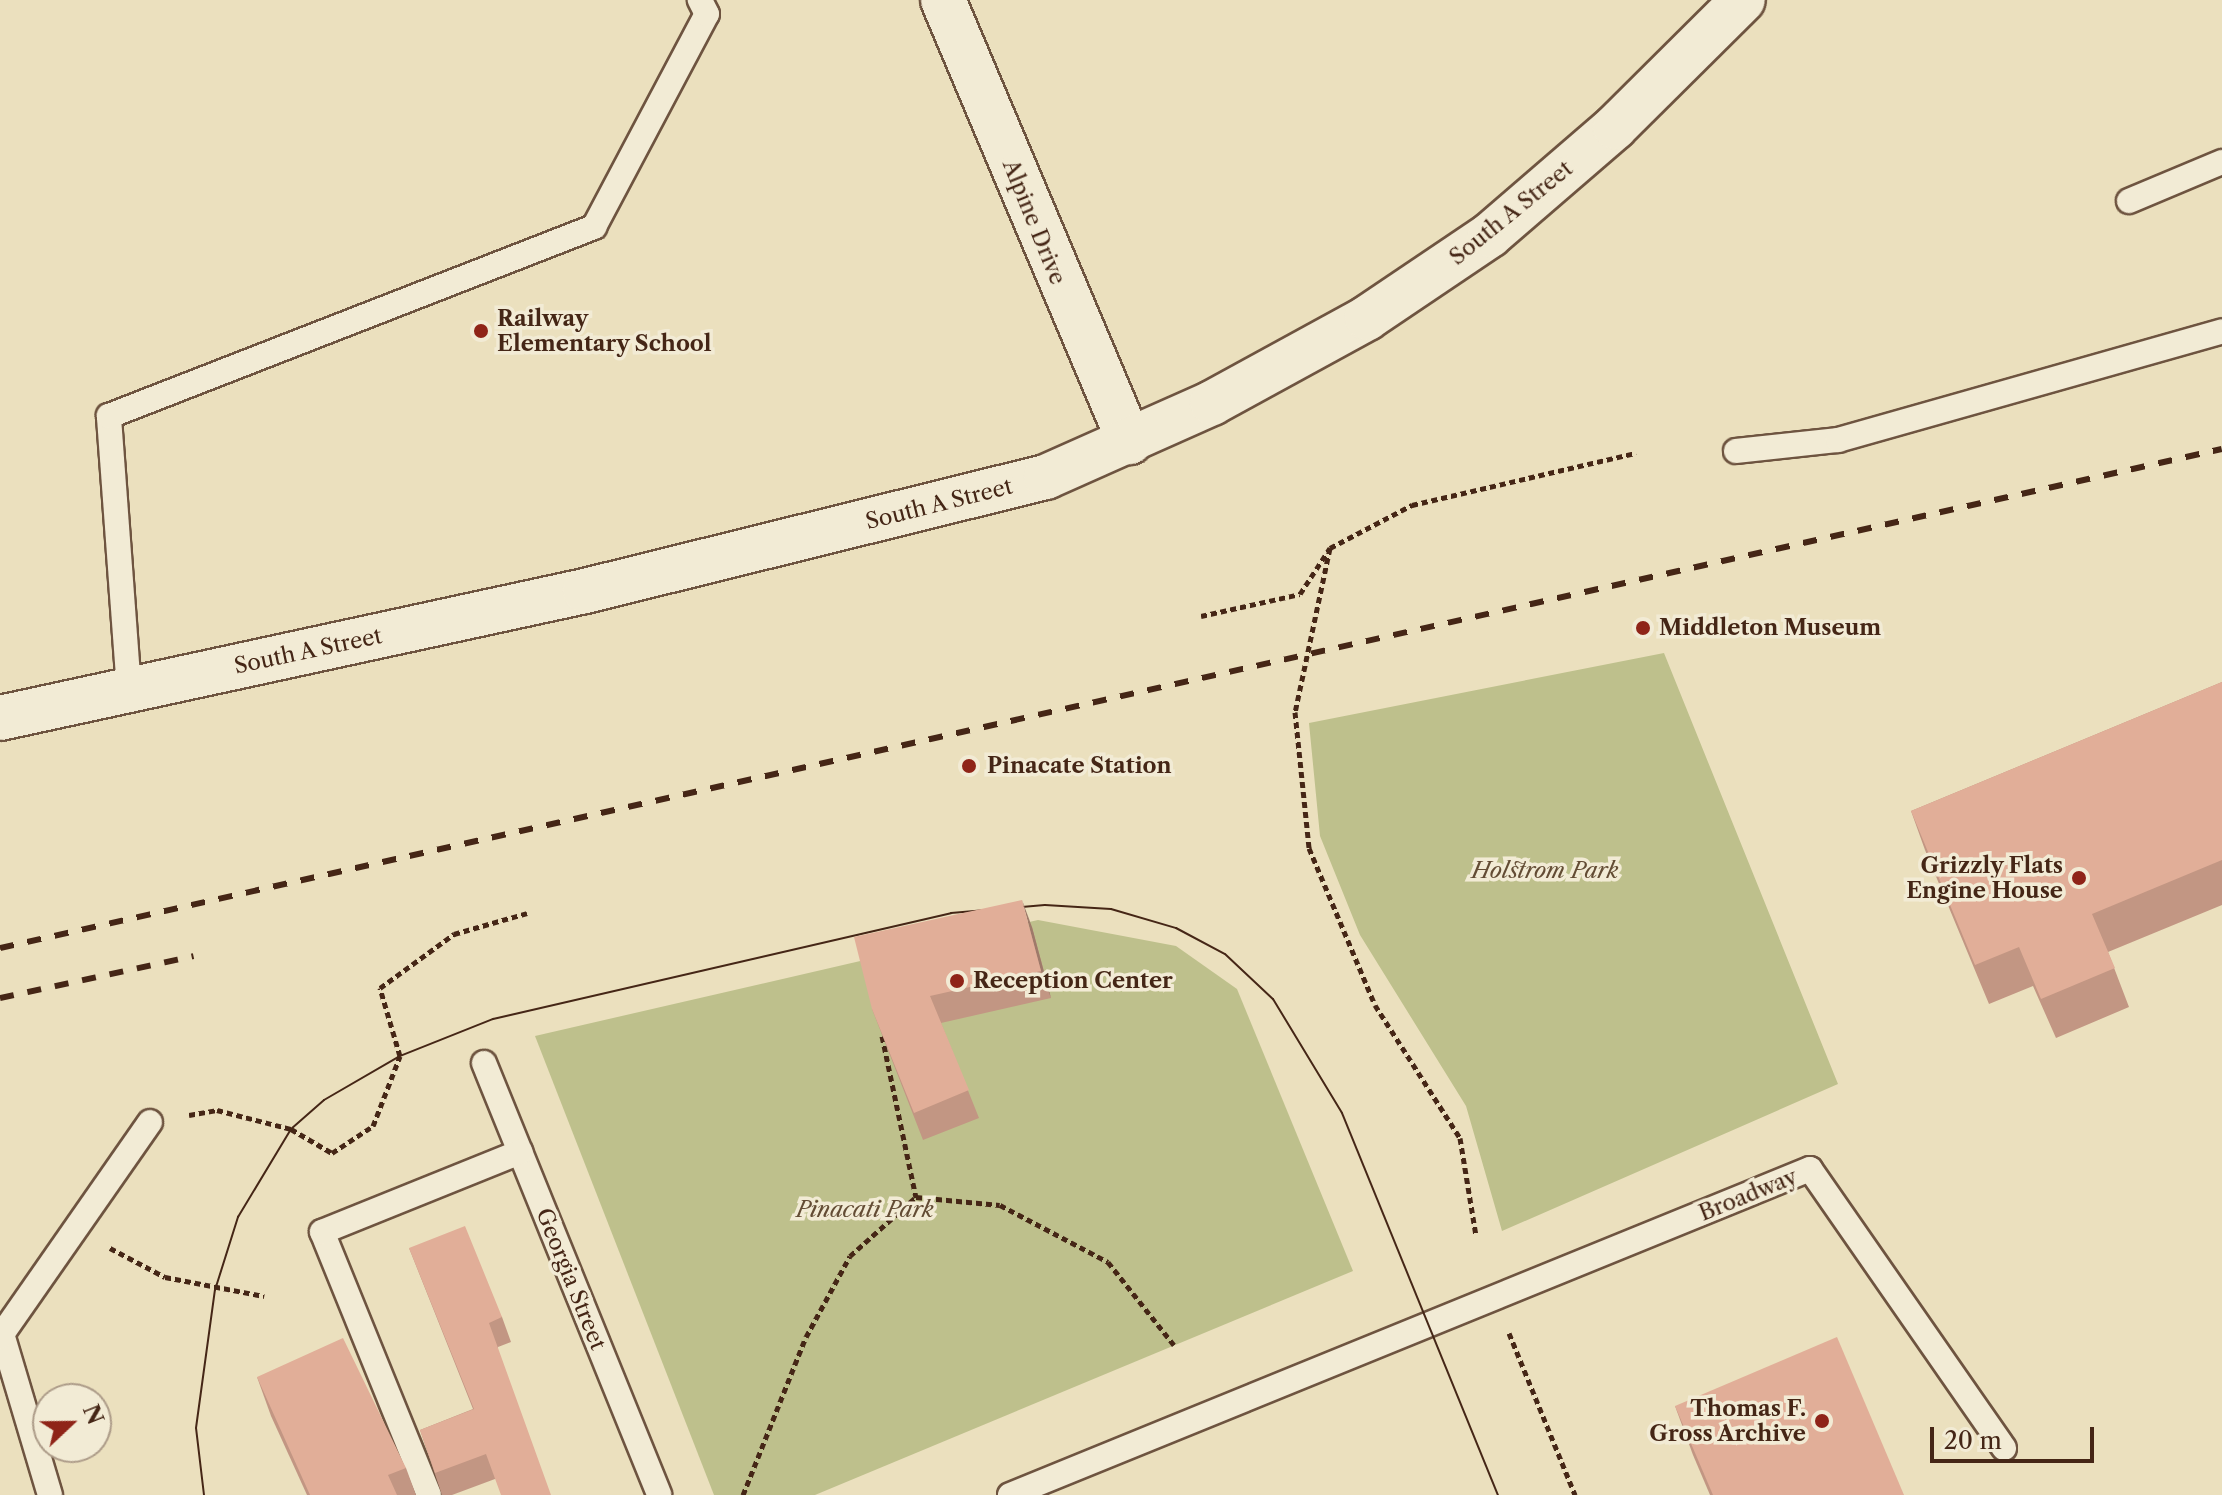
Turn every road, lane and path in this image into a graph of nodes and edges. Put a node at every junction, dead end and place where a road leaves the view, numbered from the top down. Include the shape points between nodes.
1 (700, 0) edge
2 (943, 0) edge
3 (1743, 0) edge
4 (2222, 162) edge
5 (2129, 201) dead end
6 (2222, 331) edge
7 (1130, 442) junction
8 (1736, 451) dead end
9 (1636, 453) dead end
10 (1330, 548) junction
11 (1201, 616) dead end
12 (129, 690) junction
13 (0, 718) edge
14 (527, 913) dead end
15 (882, 1036) edge
16 (484, 1063) dead end
17 (150, 1122) joint
18 (520, 1152) junction
19 (916, 1197) junction
20 (74, 1229) junction
21 (1476, 1236) dead end
22 (264, 1296) dead end
23 (1495, 1298) junction
24 (1, 1336) edge
25 (1174, 1345) dead end
26 (2004, 1448) dead end
27 (50, 1495) edge
28 (429, 1495) edge
29 (659, 1495) edge
30 (743, 1495) edge
31 (1010, 1495) edge
32 (1575, 1495) edge

1 - 12 lane via 707,14 594,227 109,416
2 - 7 main road, Alpine Drive
3 - 7 main road, South A Street via 1615,127 1490,235 1367,318
4 - 5 lane
6 - 8 lane via 1838,440
7 - 12 main road, South A Street via 1046,477 585,591
9 - 10 path via 1412,505
10 - 11 path via 1300,594
10 - 21 path via 1295,712 1309,848 1375,1005 1460,1138
12 - 13 main road, South A Street
14 - 17 path via 454,934 380,988 400,1056 373,1126 332,1153 291,1129 217,1110
15 - 19 path
16 - 18 lane, Georgia Street
17 - 20 lane
18 - 28 lane via 322,1232
18 - 29 lane, Georgia Street
19 - 25 path via 1000,1205 1108,1262
19 - 30 path via 850,1256 806,1337
20 - 22 path via 165,1277
20 - 24 lane
23 - 26 lane, Broadway via 1810,1169
23 - 31 lane, Broadway
23 - 32 path
24 - 27 lane

